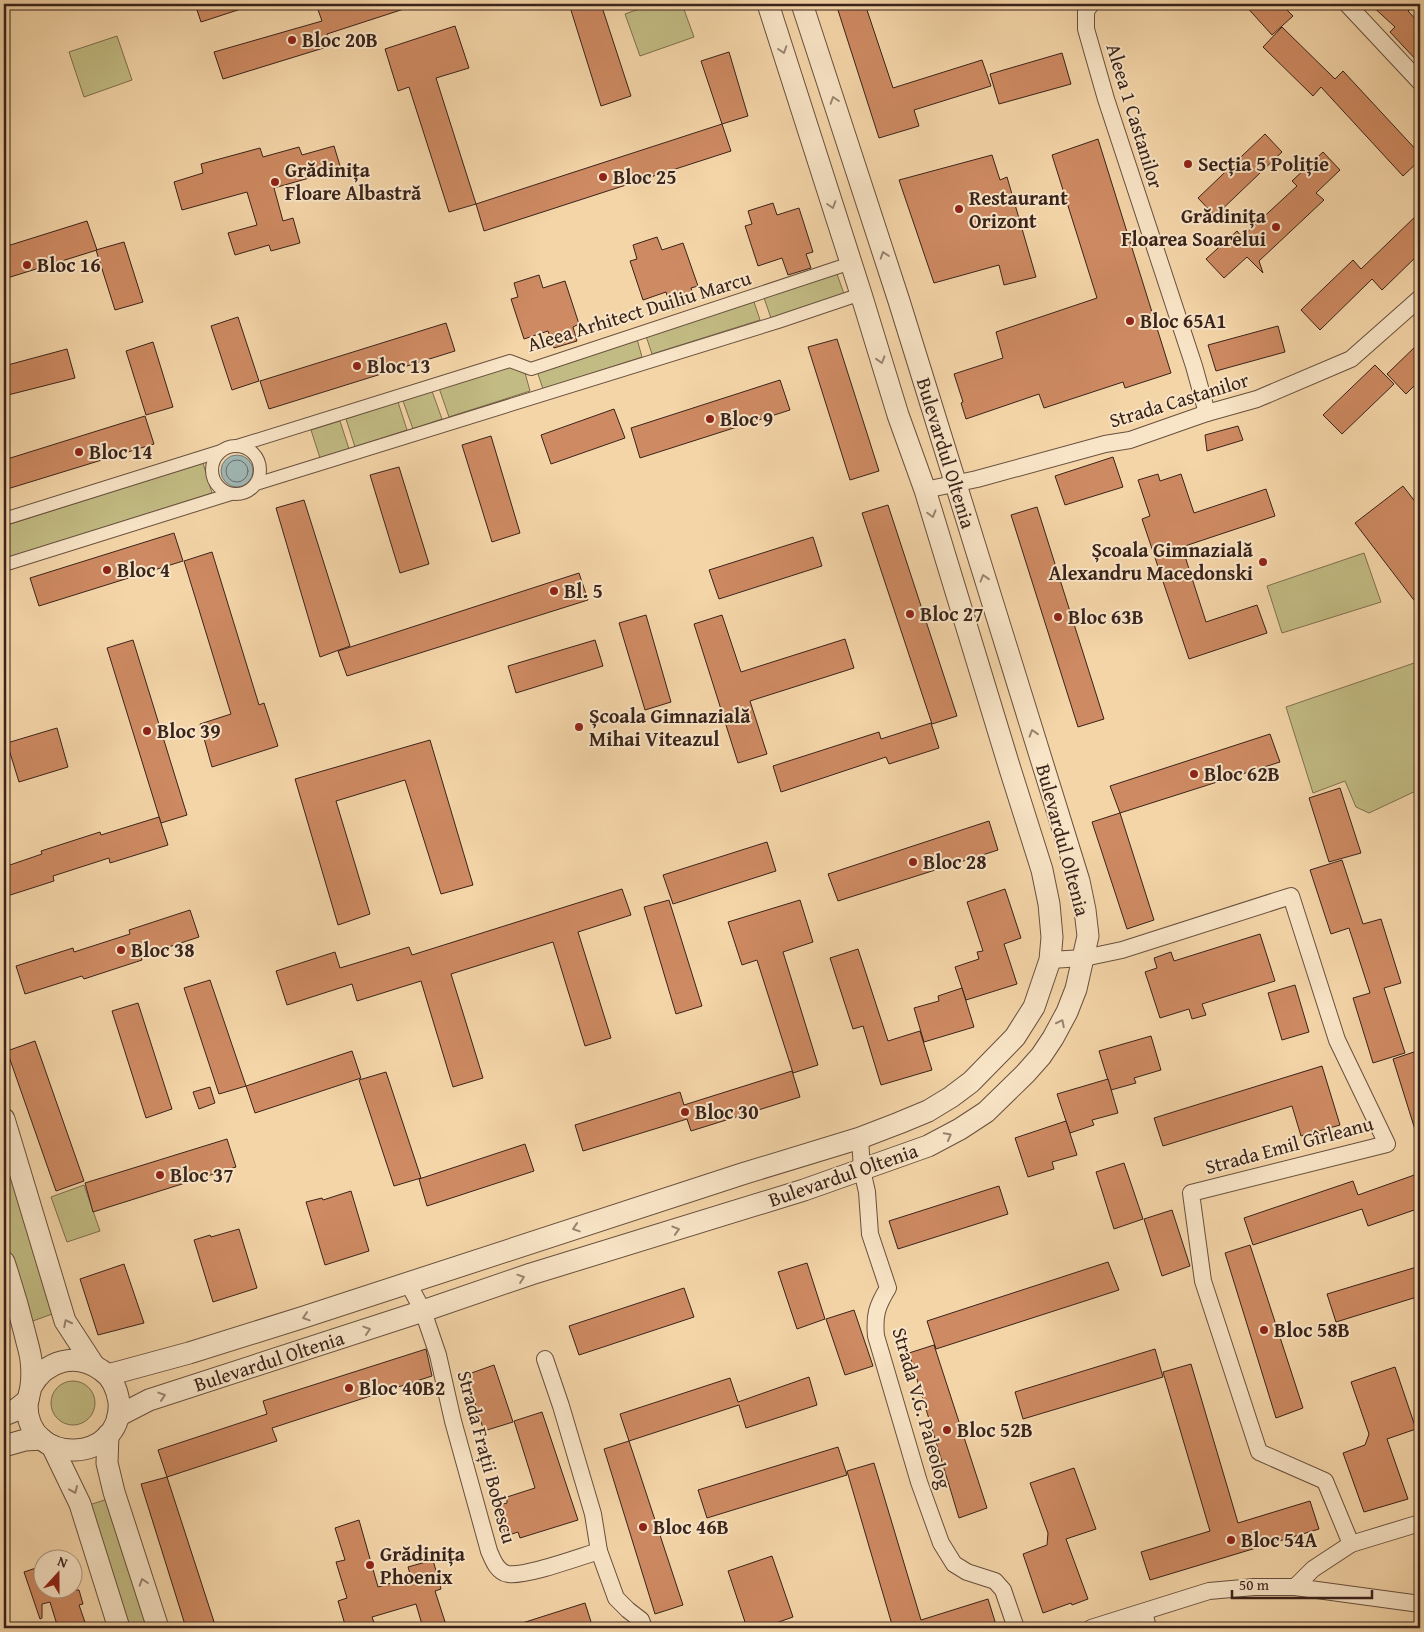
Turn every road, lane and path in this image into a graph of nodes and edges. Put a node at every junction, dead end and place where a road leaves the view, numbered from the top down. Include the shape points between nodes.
1 (768, 4) edge
2 (802, 4) edge
3 (1091, 4) edge
4 (1347, 4) edge
5 (1420, 82) edge
6 (851, 263) junction
7 (861, 294) junction
8 (1420, 298) edge
9 (1207, 413) junction
10 (237, 446) junction
11 (222, 451) junction
12 (954, 483) junction
13 (256, 484) junction
14 (925, 490) junction
15 (231, 494) junction
16 (4, 519) edge
17 (4, 565) edge
18 (1084, 958) junction
19 (1050, 960) junction
20 (4, 1119) edge
21 (860, 1138) junction
22 (862, 1170) junction
23 (4, 1262) edge
24 (408, 1283) junction
25 (423, 1312) junction
26 (545, 1359) dead end
27 (101, 1370) junction
28 (29, 1393) junction
29 (4, 1415) edge
30 (118, 1416) junction
31 (108, 1435) junction
32 (47, 1443) junction
33 (4, 1446) edge
34 (1420, 1523) edge
35 (1351, 1544) junction
36 (599, 1551) junction
37 (1295, 1587) junction
38 (1420, 1604) edge
39 (1144, 1612) junction
40 (119, 1628) edge
41 (158, 1628) edge
42 (644, 1628) edge
43 (1016, 1628) edge
44 (1091, 1628) edge
45 (1148, 1628) edge

1 -> 6 street, Bulevardul Oltenia
12 -> 2 street, Bulevardul Oltenia via 899,301
3 - 9 street, Aleea 1 Castanilor via 1086,11 1086,29 1103,90
4 - 5 street
6 - 7 street, Bulevardul Oltenia
6 - 10 street, Aleea Arhitect Duiliu Marcu via 532,368 510,361
7 - 13 street
7 -> 14 street, Bulevardul Oltenia
8 - 9 street, Strada Castanilor via 1351,359 1257,399
9 - 12 street, Strada Castanilor via 1130,440
10 - 11 street, Aleea Arhitect Duiliu Marcu
10 - 13 street via 248,449 258,459 260,472
11 - 15 street via 216,457 212,473 218,486
11 - 16 street, Aleea Arhitect Duiliu Marcu
12 - 14 street, Strada Castanilor
18 -> 12 street, Bulevardul Oltenia via 1088,936 1079,880
13 - 15 street via 247,492
14 -> 19 street, Bulevardul Oltenia via 1042,870 1051,921
15 - 17 street
18 - 19 street, Strada Emil Gîrleanu
22 -> 18 street, Bulevardul Oltenia via 928,1146 986,1112 1004,1095 1054,1038 1076,989
18 - 35 street, Strada Emil Gîrleanu via 1122,950 1291,896 1337,1040 1387,1144 1191,1193 1203,1281 1259,1452 1325,1481
19 - 21 street, Bulevardul Oltenia via 1034,1007 1015,1037 971,1082 928,1112
27 -> 20 street via 65,1321
21 - 22 street, Strada V.G. Paleolog
21 -> 24 street, Bulevardul Oltenia
25 -> 22 street, Bulevardul Oltenia via 531,1274
22 - 43 street, Strada V.G. Paleolog via 870,1234 888,1288 878,1306 876,1336 919,1482 941,1543 954,1564 995,1581 1003,1590
23 - 28 street via 31,1359
24 - 25 street
24 -> 27 street, Bulevardul Oltenia via 190,1353
30 -> 25 street, Bulevardul Oltenia via 149,1400
25 - 36 street, Strada Frații Bobescu via 438,1355 489,1551 496,1566 507,1574 526,1573
26 - 36 street via 593,1514
27 - 28 street via 72,1360 57,1363 36,1378
27 - 30 street via 116,1389
28 - 29 street via 14,1411
28 - 32 street via 27,1411 30,1421
30 - 31 street
31 - 32 street via 82,1450 62,1450
41 -> 31 street via 114,1492 108,1463
32 - 33 street via 25,1440
32 -> 40 street via 80,1504
34 - 35 street
35 - 37 street via 1313,1569
36 - 42 street via 616,1598 641,1620
37 - 38 street
37 - 39 street via 1209,1591
39 - 44 street
39 - 45 street

